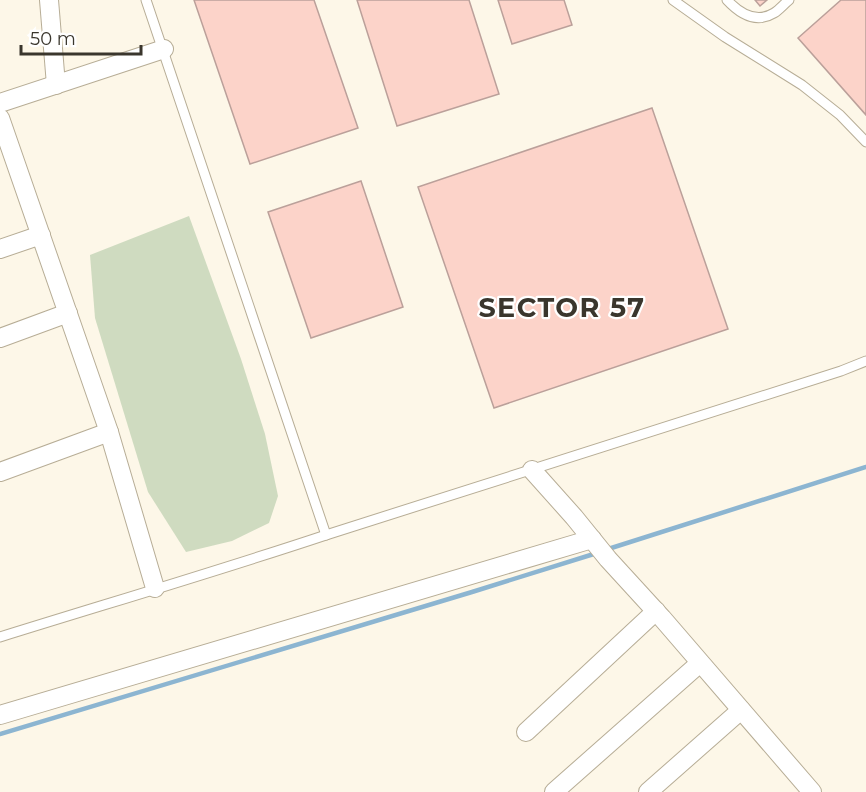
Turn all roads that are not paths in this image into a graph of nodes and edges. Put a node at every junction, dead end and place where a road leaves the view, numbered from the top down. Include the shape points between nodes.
1 (49, 0) edge
2 (146, 0) edge
3 (673, 0) edge
4 (727, 0) edge
5 (789, 0) edge
6 (164, 50) junction
7 (56, 85) junction
8 (0, 103) edge
9 (0, 118) edge
10 (866, 142) edge
11 (41, 235) junction
12 (0, 249) edge
13 (68, 313) junction
14 (0, 338) edge
15 (866, 361) edge
16 (109, 432) junction
17 (532, 470) junction
18 (0, 472) edge
19 (326, 535) junction
20 (599, 548) junction
21 (155, 588) junction
22 (656, 612) junction
23 (0, 636) edge
24 (700, 663) junction
25 (741, 710) junction
26 (0, 715) edge
27 (526, 732) dead end
28 (554, 792) edge
29 (648, 792) edge
30 (811, 792) edge

1 - 7 street
2 - 6 lane
3 - 10 lane via 816,96
4 - 5 lane via 744,15 757,18 773,14
6 - 7 street
6 - 19 lane
7 - 8 street
9 - 11 street
11 - 12 street
11 - 13 street
13 - 14 street
13 - 16 street
15 - 17 lane
16 - 18 street
16 - 21 street
17 - 19 lane
17 - 20 street
19 - 21 lane
20 - 22 street
20 - 26 street
21 - 23 lane
22 - 24 street
22 - 27 street
24 - 25 street
24 - 28 street
25 - 29 street
25 - 30 street

